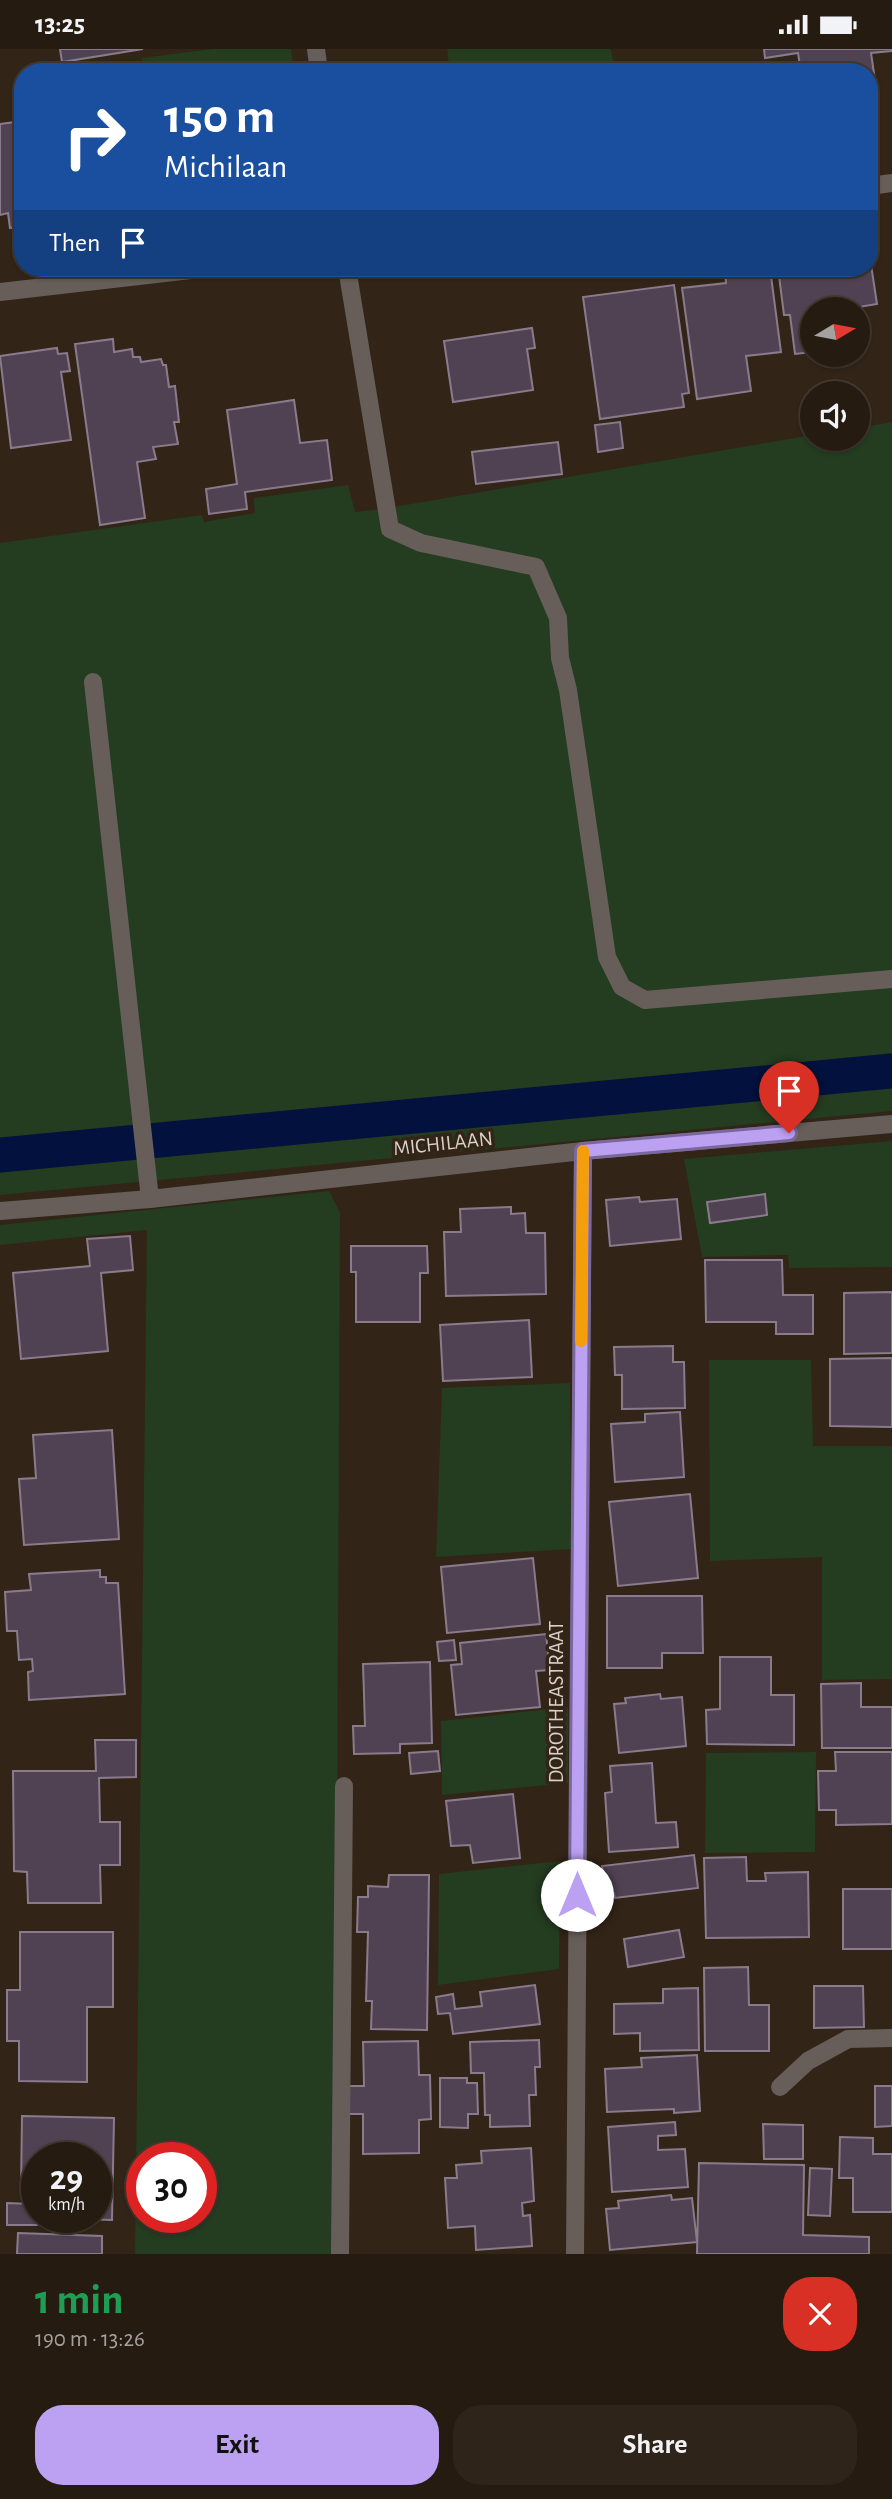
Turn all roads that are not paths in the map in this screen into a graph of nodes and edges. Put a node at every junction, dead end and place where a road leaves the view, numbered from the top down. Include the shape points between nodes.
1 (130, 277) edge
2 (348, 277) edge
3 (0, 292) edge
4 (93, 683) dead end
5 (892, 979) edge
6 (892, 1124) edge
7 (583, 1151) junction
8 (150, 1199) junction
9 (0, 1211) edge
10 (344, 1786) dead end
11 (892, 2038) edge
12 (780, 2087) dead end
13 (340, 2254) edge
14 (575, 2254) edge

1 - 3 street
2 - 5 street via 390,529 421,543 536,567 558,618 607,957 622,987 645,1000
4 - 8 street
6 - 7 street, MICHILAAN
7 - 8 street, MICHILAAN
7 - 14 street, DOROTHEASTRAAT
8 - 9 street, MICHILAAN
10 - 13 street
11 - 12 street via 848,2039 808,2061

